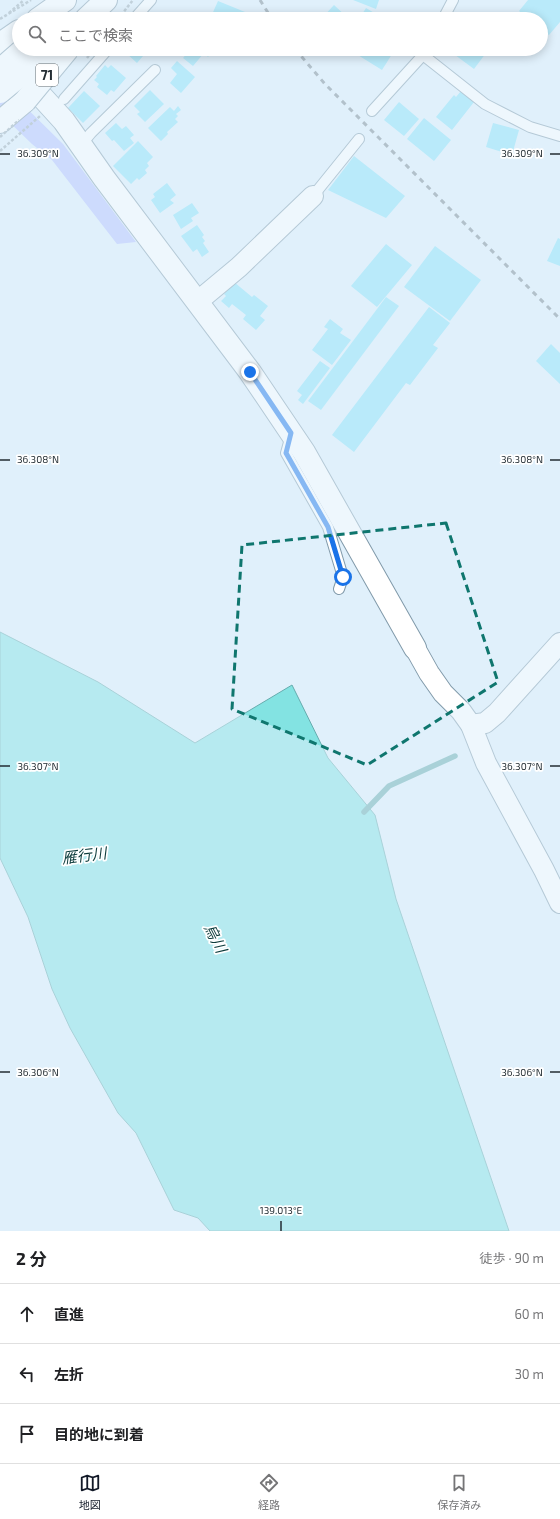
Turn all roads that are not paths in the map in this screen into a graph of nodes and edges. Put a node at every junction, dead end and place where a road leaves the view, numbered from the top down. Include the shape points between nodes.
1 (75, 0) edge
2 (106, 0) edge
3 (113, 0) edge
4 (151, 0) edge
5 (453, 0) edge
6 (53, 12) edge
7 (93, 12) edge
8 (102, 12) edge
9 (140, 12) edge
10 (446, 12) edge
11 (12, 36) edge
12 (0, 44) edge
13 (0, 55) edge
14 (16, 56) edge
15 (44, 56) edge
16 (62, 56) edge
17 (102, 56) edge
18 (421, 56) edge
19 (430, 56) edge
20 (0, 70) edge
21 (155, 70) dead end
22 (0, 92) edge
23 (64, 99) dead end
24 (372, 111) dead end
25 (0, 122) edge
26 (560, 136) edge
27 (359, 139) dead end
28 (81, 145) junction
29 (313, 196) joint
30 (197, 302) junction
31 (291, 433) junction
32 (339, 589) dead end
33 (560, 643) edge
34 (415, 648) joint
35 (471, 725) junction
36 (560, 903) edge

1 - 6 street
2 - 7 street
3 - 8 street
4 - 9 lane
5 - 10 lane
11 - 12 street
13 - 28 street via 59,115
14 - 20 street, 71, bridge
15 - 22 street, 71, bridge
16 - 25 street, 71, bridge via 25,101
17 - 23 lane
18 - 24 lane
19 - 26 lane via 486,104 530,127
21 - 28 lane
27 - 29 lane
28 - 30 street
29 - 30 street via 239,267
30 - 31 street via 250,372
31 - 32 lane via 286,453 328,527 343,577
31 - 34 street
33 - 35 street via 497,713 486,723
34 - 35 street via 443,693
35 - 36 street via 486,763

